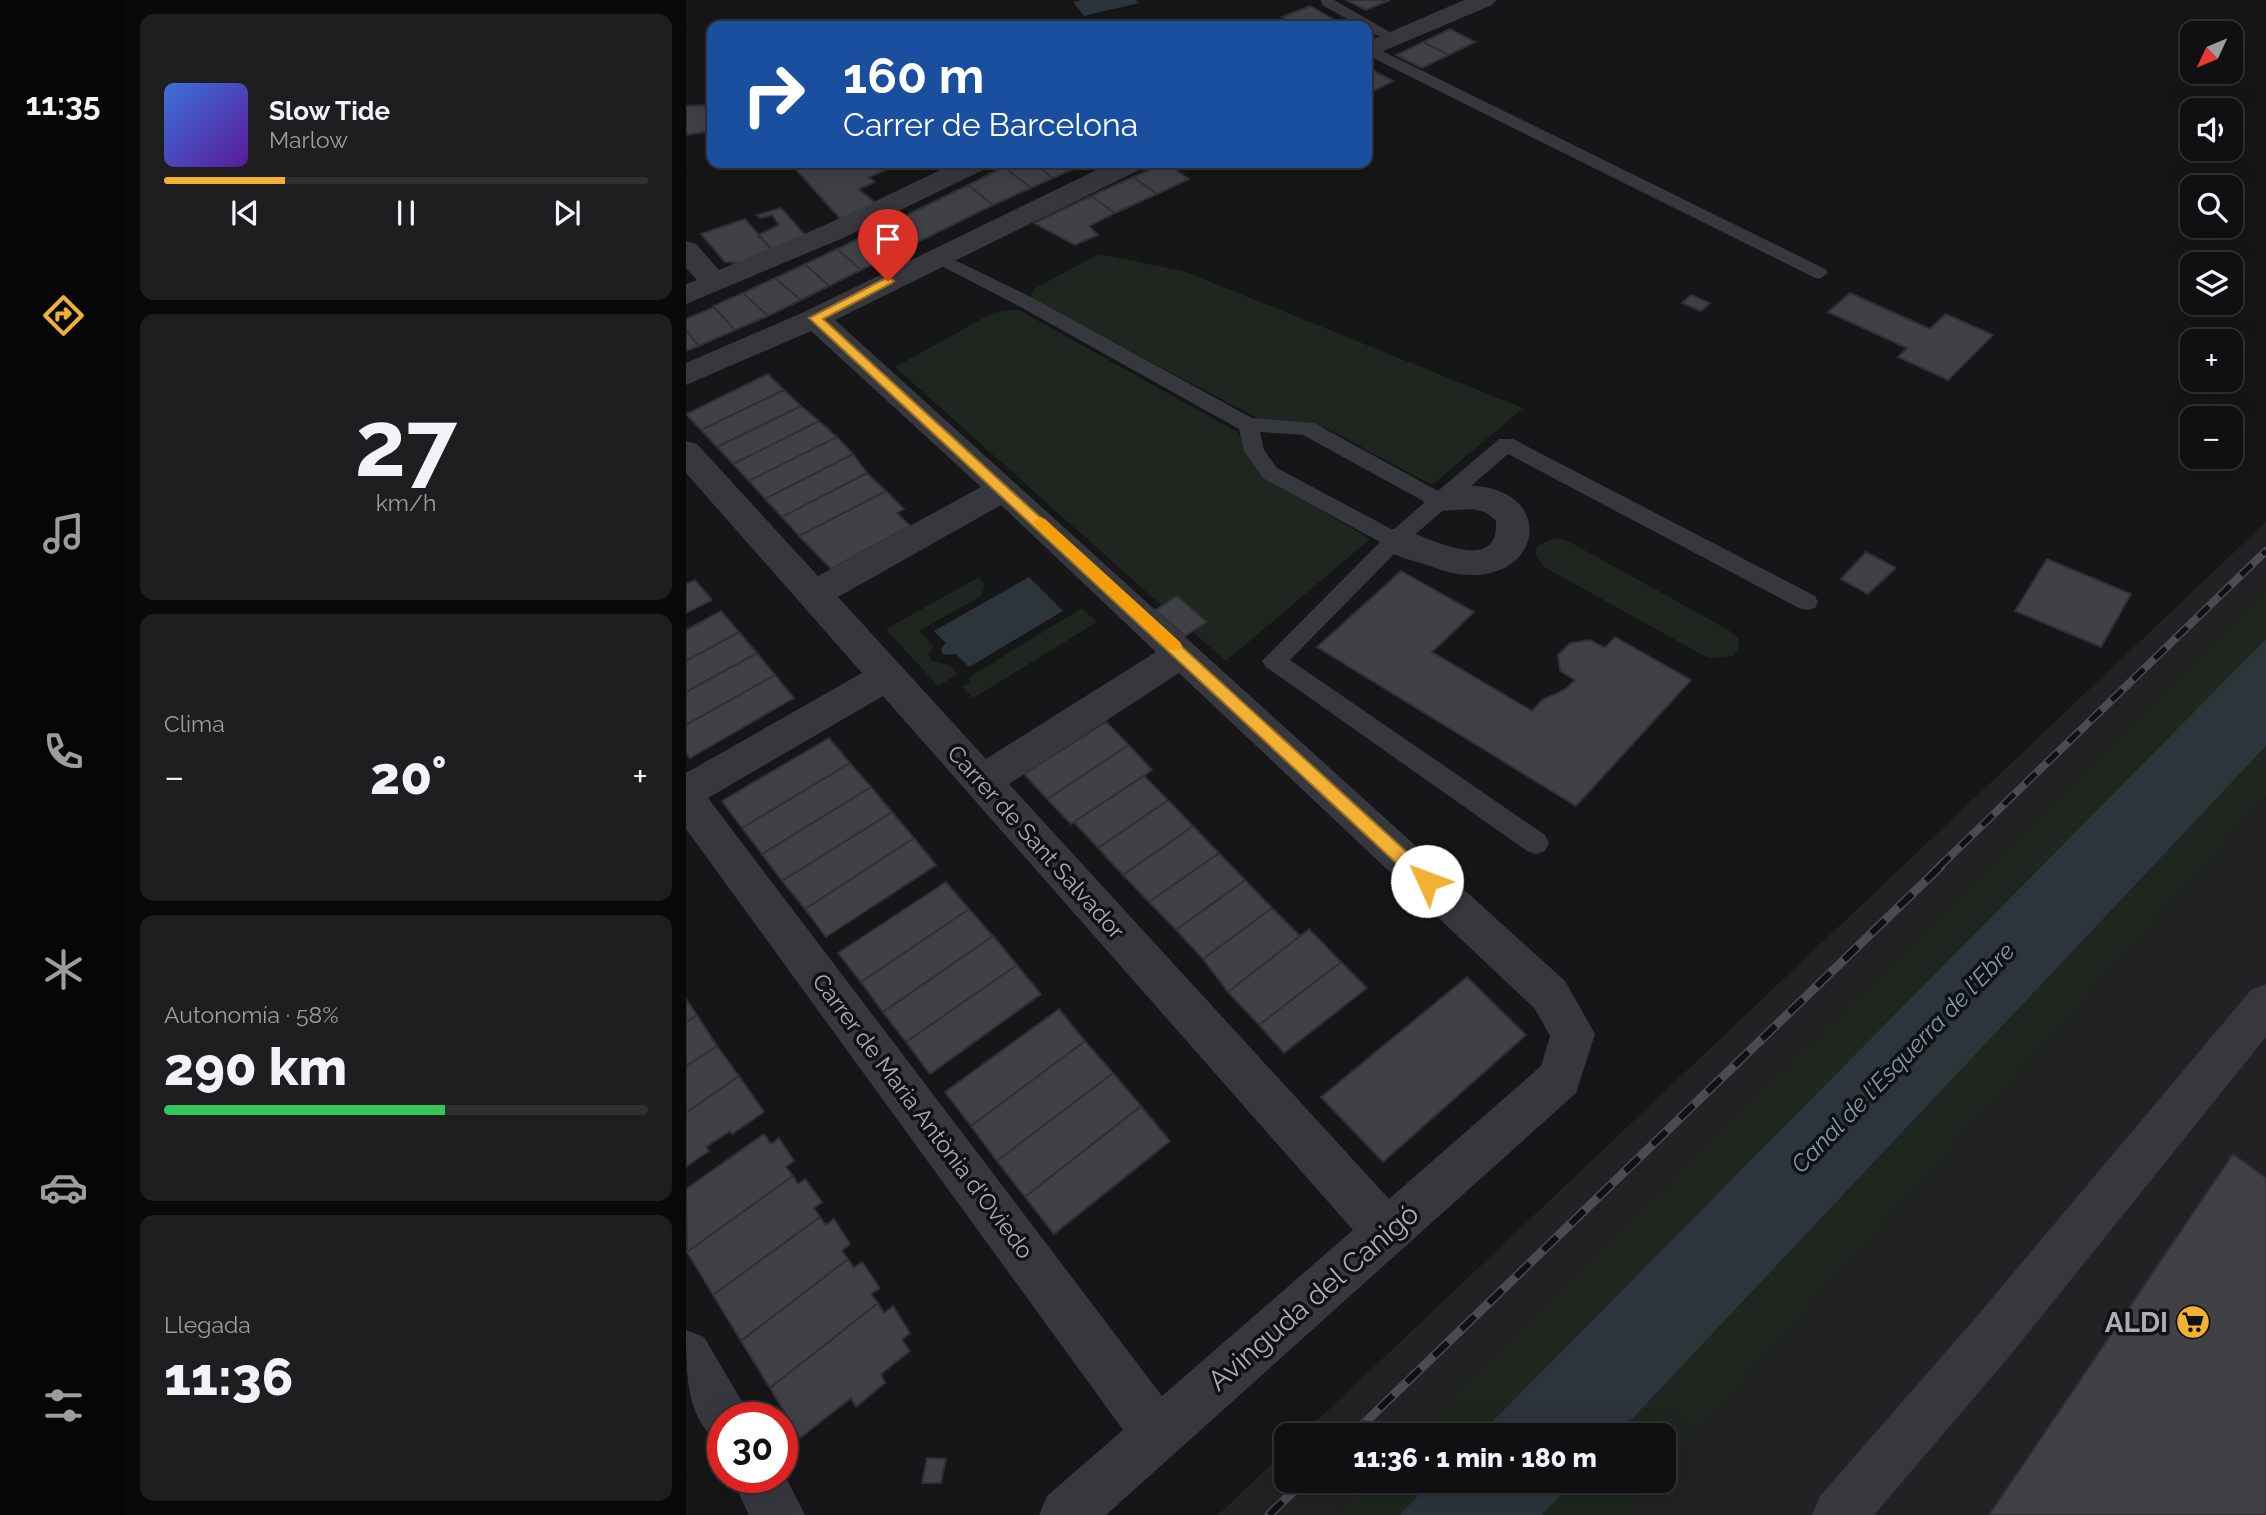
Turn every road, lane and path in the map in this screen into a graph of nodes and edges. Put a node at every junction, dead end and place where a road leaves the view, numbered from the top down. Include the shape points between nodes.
1 (1484, 0) edge
2 (1327, 2) dead end
3 (1361, 21) edge
4 (1372, 27) edge
5 (1394, 39) junction
6 (1372, 48) edge
7 (1372, 52) edge
8 (965, 168) edge
9 (1121, 168) edge
10 (686, 250) edge
11 (936, 256) junction
12 (1819, 273) dead end
13 (715, 283) junction
14 (686, 295) edge
15 (815, 318) junction
16 (686, 375) edge
17 (1248, 425) junction
18 (686, 452) edge
19 (1004, 489) junction
20 (1440, 500) junction
21 (1395, 540) junction
22 (815, 594) junction
23 (1807, 602) dead end
24 (1182, 653) junction
25 (889, 675) junction
26 (981, 782) junction
27 (686, 792) edge
28 (686, 799) edge
29 (1536, 843) dead end
30 (2266, 1004) edge
31 (1387, 1232) junction
32 (686, 1354) edge
33 (714, 1402) edge
34 (1158, 1434) junction
35 (766, 1493) edge
36 (778, 1515) edge
37 (1066, 1515) edge
38 (1839, 1515) edge

1 - 5 street
2 - 3 lane
4 - 5 lane
5 - 6 street
7 - 12 lane
8 - 13 street
9 - 11 street
10 - 13 street
11 - 15 street
11 - 17 lane
13 - 14 street
15 - 16 street
15 - 19 street
17 - 20 lane via 1307,428
17 - 21 lane via 1254,451 1270,472
18 - 22 street, Carrer de Sant Salvador
19 - 22 street
19 - 24 street
20 - 21 lane
20 - 21 street via 1475,497 1498,503 1512,516 1515,530 1510,545 1497,557 1475,564
20 - 23 lane via 1506,444
21 - 29 lane via 1274,661
22 - 25 street, Carrer de Sant Salvador
24 - 26 street
24 - 31 street, Avinguda del Canigó via 1550,995 1573,1034 1560,1078
25 - 26 street, Carrer de Sant Salvador
25 - 27 street
26 - 31 street, Carrer de Sant Salvador
28 - 34 street, Carrer de Maria Antònia d'Oviedo
30 - 38 street via 1990,1340
31 - 34 street, Avinguda del Canigó
32 - 33 street
34 - 37 street, Avinguda del Canigó
35 - 36 street

